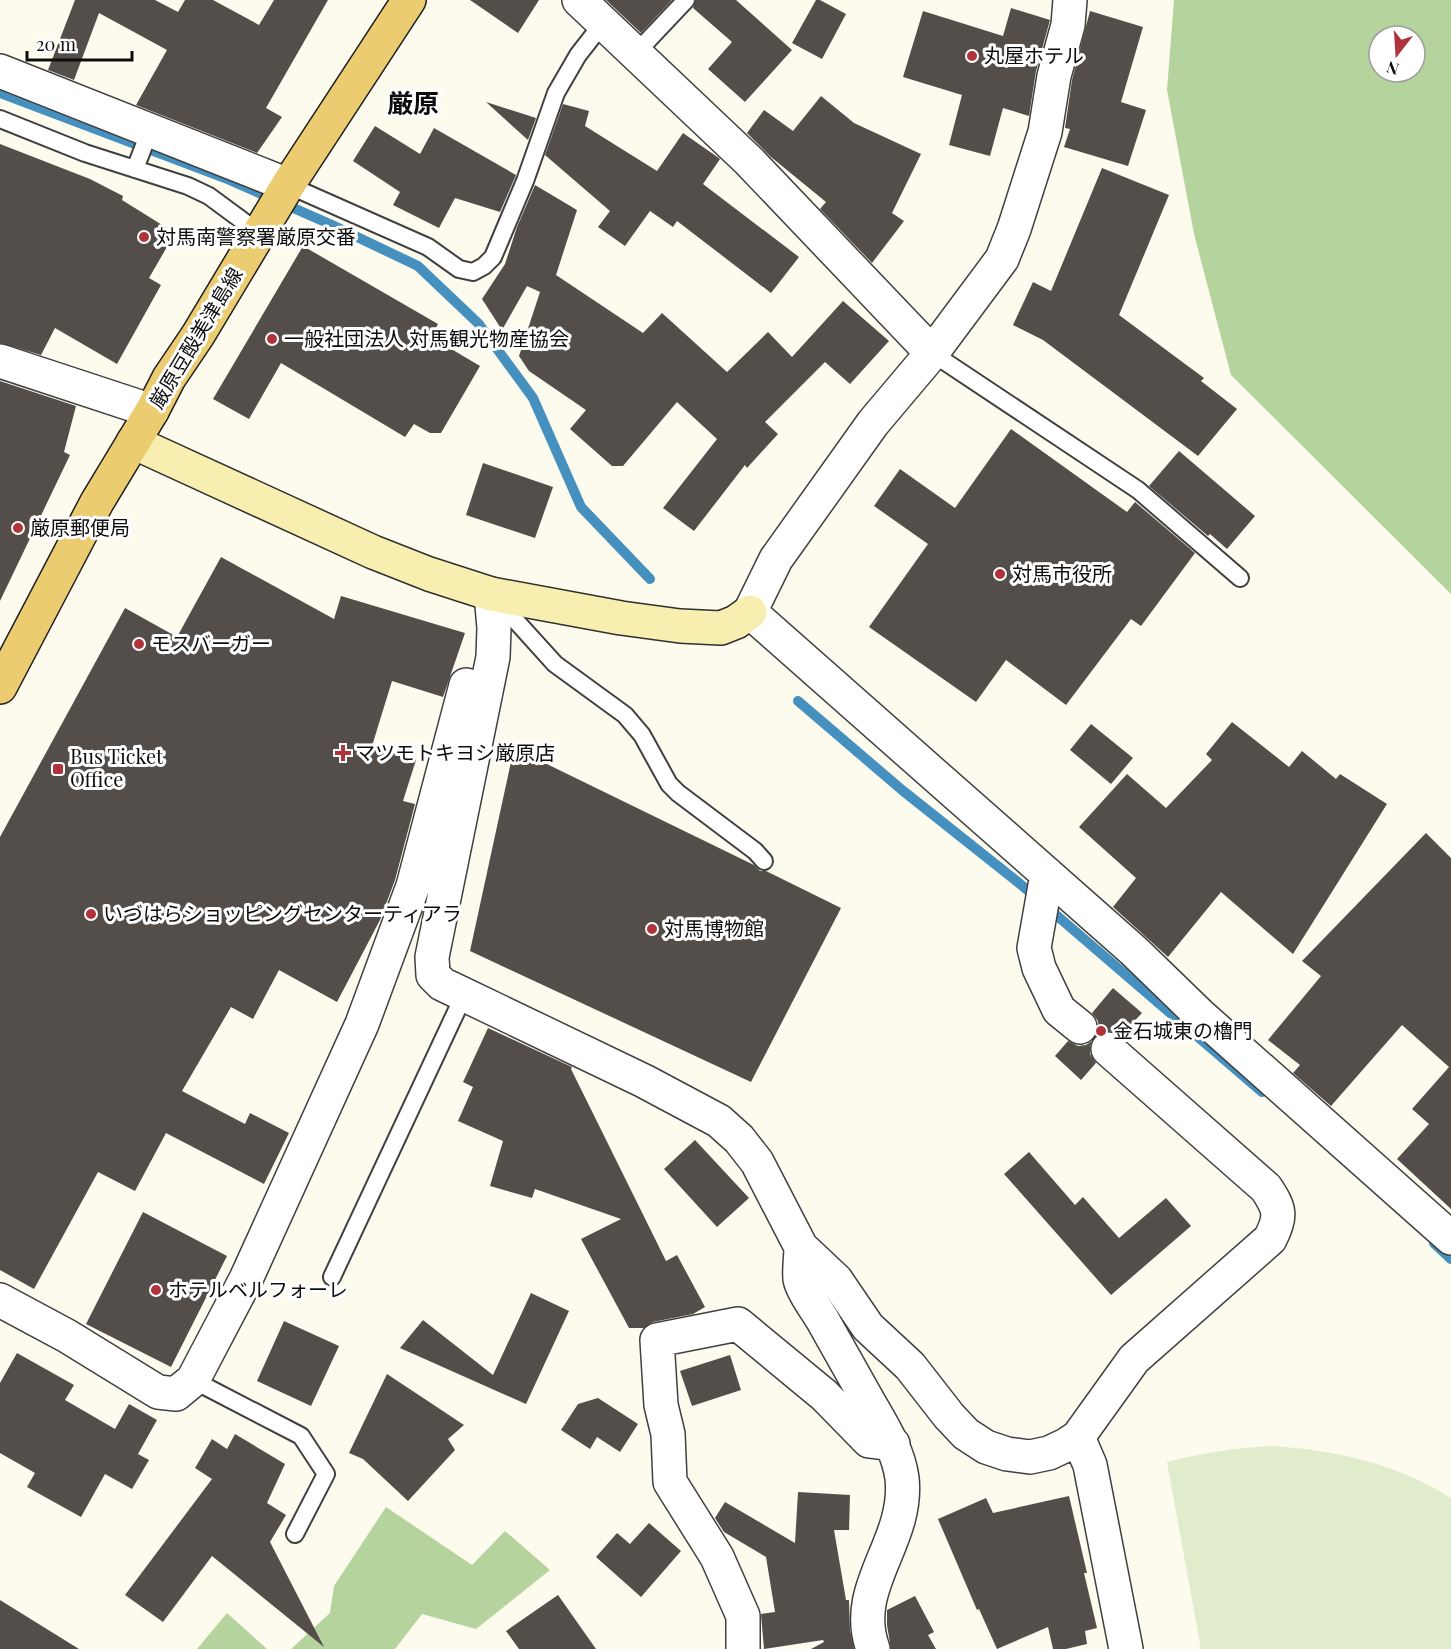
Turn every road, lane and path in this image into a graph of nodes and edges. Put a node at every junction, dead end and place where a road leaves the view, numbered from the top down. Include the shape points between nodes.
1 (579, 0) edge
2 (686, 0) edge
3 (1068, 0) edge
4 (407, 1) edge
5 (603, 23) junction
6 (635, 54) junction
7 (0, 71) edge
8 (0, 118) edge
9 (142, 149) junction
10 (287, 187) junction
11 (263, 226) junction
12 (932, 353) junction
13 (0, 361) edge
14 (152, 411) junction
15 (133, 442) junction
16 (1240, 578) dead end
17 (491, 594) junction
18 (750, 612) junction
19 (0, 687) edge
20 (764, 861) dead end
21 (1047, 874) junction
22 (464, 995) junction
23 (1080, 1027) dead end
24 (1108, 1049) dead end
25 (1451, 1238) edge
26 (801, 1247) junction
27 (332, 1277) dead end
28 (0, 1300) edge
29 (193, 1380) junction
30 (1078, 1437) junction
31 (893, 1444) junction
32 (295, 1534) dead end
33 (743, 1649) edge
34 (873, 1649) edge
35 (1126, 1649) edge

1 - 5 street
2 - 6 lane
3 - 12 street via 1068,25 1045,132 1014,229 1002,259
4 - 10 main road, 厳原豆酘美津島線
5 - 6 street
5 - 10 lane via 556,93 493,257 473,272 459,269 428,247
6 - 12 street via 749,160
7 - 9 street
8 - 9 lane via 85,153
9 - 10 street
9 - 11 lane via 188,186
10 - 11 main road, 厳原豆酘美津島線
11 - 14 main road, 厳原豆酘美津島線
12 - 16 lane via 1138,490
12 - 18 street via 873,423 776,559
13 - 14 street
14 - 15 main road, 厳原豆酘美津島線
15 - 17 street via 373,552
15 - 19 main road, 厳原豆酘美津島線 via 97,502
17 - 18 street via 680,626 721,628
17 - 20 lane via 555,664 625,715 678,793
17 - 22 street via 493,657 432,957 433,975
17 - 29 street via 413,886 362,1024 246,1279
18 - 21 street
21 - 23 street via 1034,948 1059,1010
21 - 25 street
22 - 26 street via 719,1121 740,1139 757,1162
22 - 27 lane
24 - 30 street via 1266,1188 1279,1215 1270,1239 1134,1359
26 - 30 street via 836,1280 868,1328 910,1366 966,1434 1007,1454 1030,1457 1049,1453
26 - 31 street via 800,1281
28 - 29 street via 158,1392 176,1394
29 - 32 lane via 301,1436 326,1474
30 - 35 street via 1090,1465
31 - 33 street via 869,1441 824,1395 738,1324 657,1340 670,1482 717,1557 743,1616
31 - 34 street via 902,1476 903,1506 870,1596 868,1634

